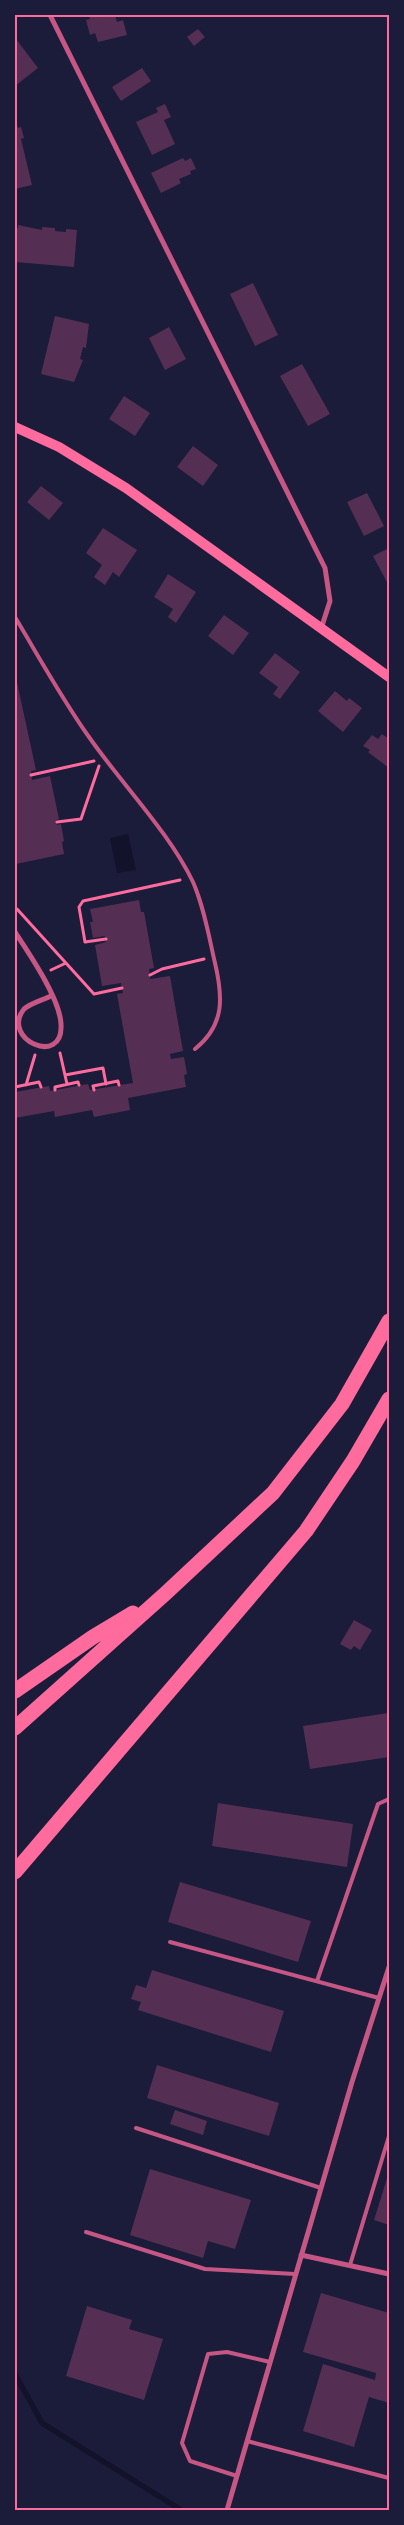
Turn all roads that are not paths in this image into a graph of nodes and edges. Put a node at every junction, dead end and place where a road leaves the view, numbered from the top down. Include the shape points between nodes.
1 (50, 15) edge
2 (15, 427) edge
3 (15, 617) edge
4 (321, 629) junction
5 (389, 677) edge
6 (15, 932) edge
7 (52, 996) junction
8 (195, 1049) dead end
9 (389, 1321) edge
10 (389, 1399) edge
11 (166, 1592) junction
12 (15, 1691) edge
13 (15, 1728) edge
14 (389, 1799) edge
15 (15, 1872) edge
16 (170, 1942) dead end
17 (389, 1967) edge
18 (317, 1982) junction
19 (379, 1998) junction
20 (136, 2128) dead end
21 (389, 2136) edge
22 (321, 2188) junction
23 (86, 2232) dead end
24 (301, 2255) junction
25 (350, 2266) junction
26 (296, 2274) junction
27 (389, 2274) edge
28 (270, 2362) junction
29 (247, 2441) junction
30 (237, 2476) junction
31 (389, 2478) edge
32 (227, 2510) edge

1 - 4 street via 325,568 330,601
2 - 4 main road via 59,447 126,488
3 - 8 lane via 88,737 144,809 198,895 214,957 221,1002 214,1027
4 - 5 main road
6 - 7 street
7 - 7 street via 25,1008 18,1020 21,1037 28,1044 38,1047 53,1042 61,1031
9 - 11 highway via 342,1404 273,1493
10 - 15 highway via 306,1530
11 - 12 highway
11 - 13 highway
14 - 18 lane via 378,1804
16 - 18 lane
17 - 19 street
18 - 19 lane
19 - 22 street
20 - 22 lane
21 - 25 lane
22 - 24 street
23 - 26 lane via 205,2269
24 - 25 street
24 - 26 street
25 - 27 street
26 - 28 street
28 - 29 street
28 - 30 lane via 227,2352 208,2354 205,2363 182,2443 190,2461
29 - 30 street
29 - 31 lane
30 - 32 street

